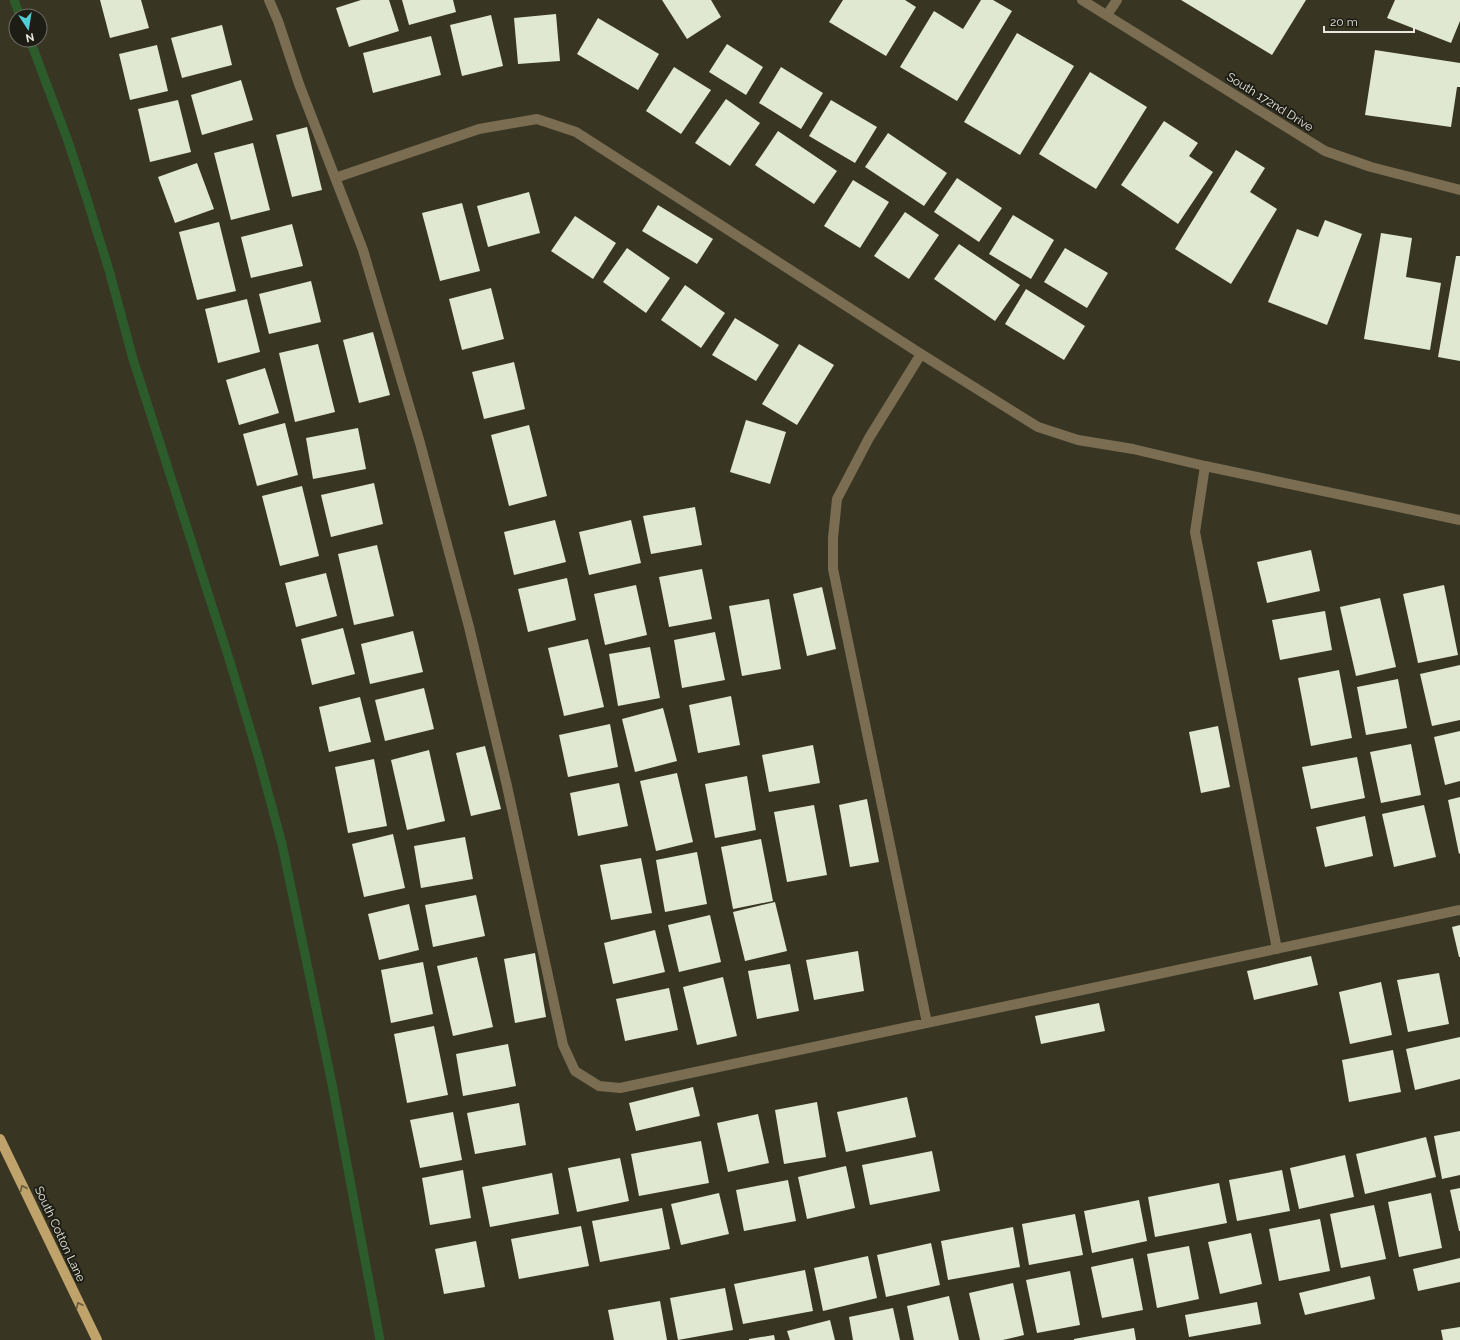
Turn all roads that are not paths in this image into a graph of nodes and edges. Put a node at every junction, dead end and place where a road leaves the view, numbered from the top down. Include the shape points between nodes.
1 (268, 0) edge
2 (1082, 0) edge
3 (1117, 0) edge
4 (1107, 15) junction
5 (335, 178) junction
6 (1460, 190) edge
7 (921, 354) junction
8 (1205, 466) junction
9 (1460, 520) edge
10 (1460, 910) edge
11 (1277, 949) junction
12 (928, 1023) junction
13 (0, 1139) edge
14 (97, 1340) edge

1 - 5 street
2 - 4 street, South 172nd Drive
3 - 4 street
4 - 6 street, South 172nd Drive via 1325,151 1371,167
5 - 7 street via 479,128 537,119 576,132
5 - 12 street via 363,250 420,443 508,786 562,1045 574,1071 599,1086 620,1088
7 - 8 street via 1038,427 1078,440 1132,449
7 - 12 street via 869,438 837,500 832,538 833,569
8 - 9 street
8 - 11 street via 1195,532
10 - 11 street
11 - 12 street
14 -> 13 main road, South Cotton Lane

